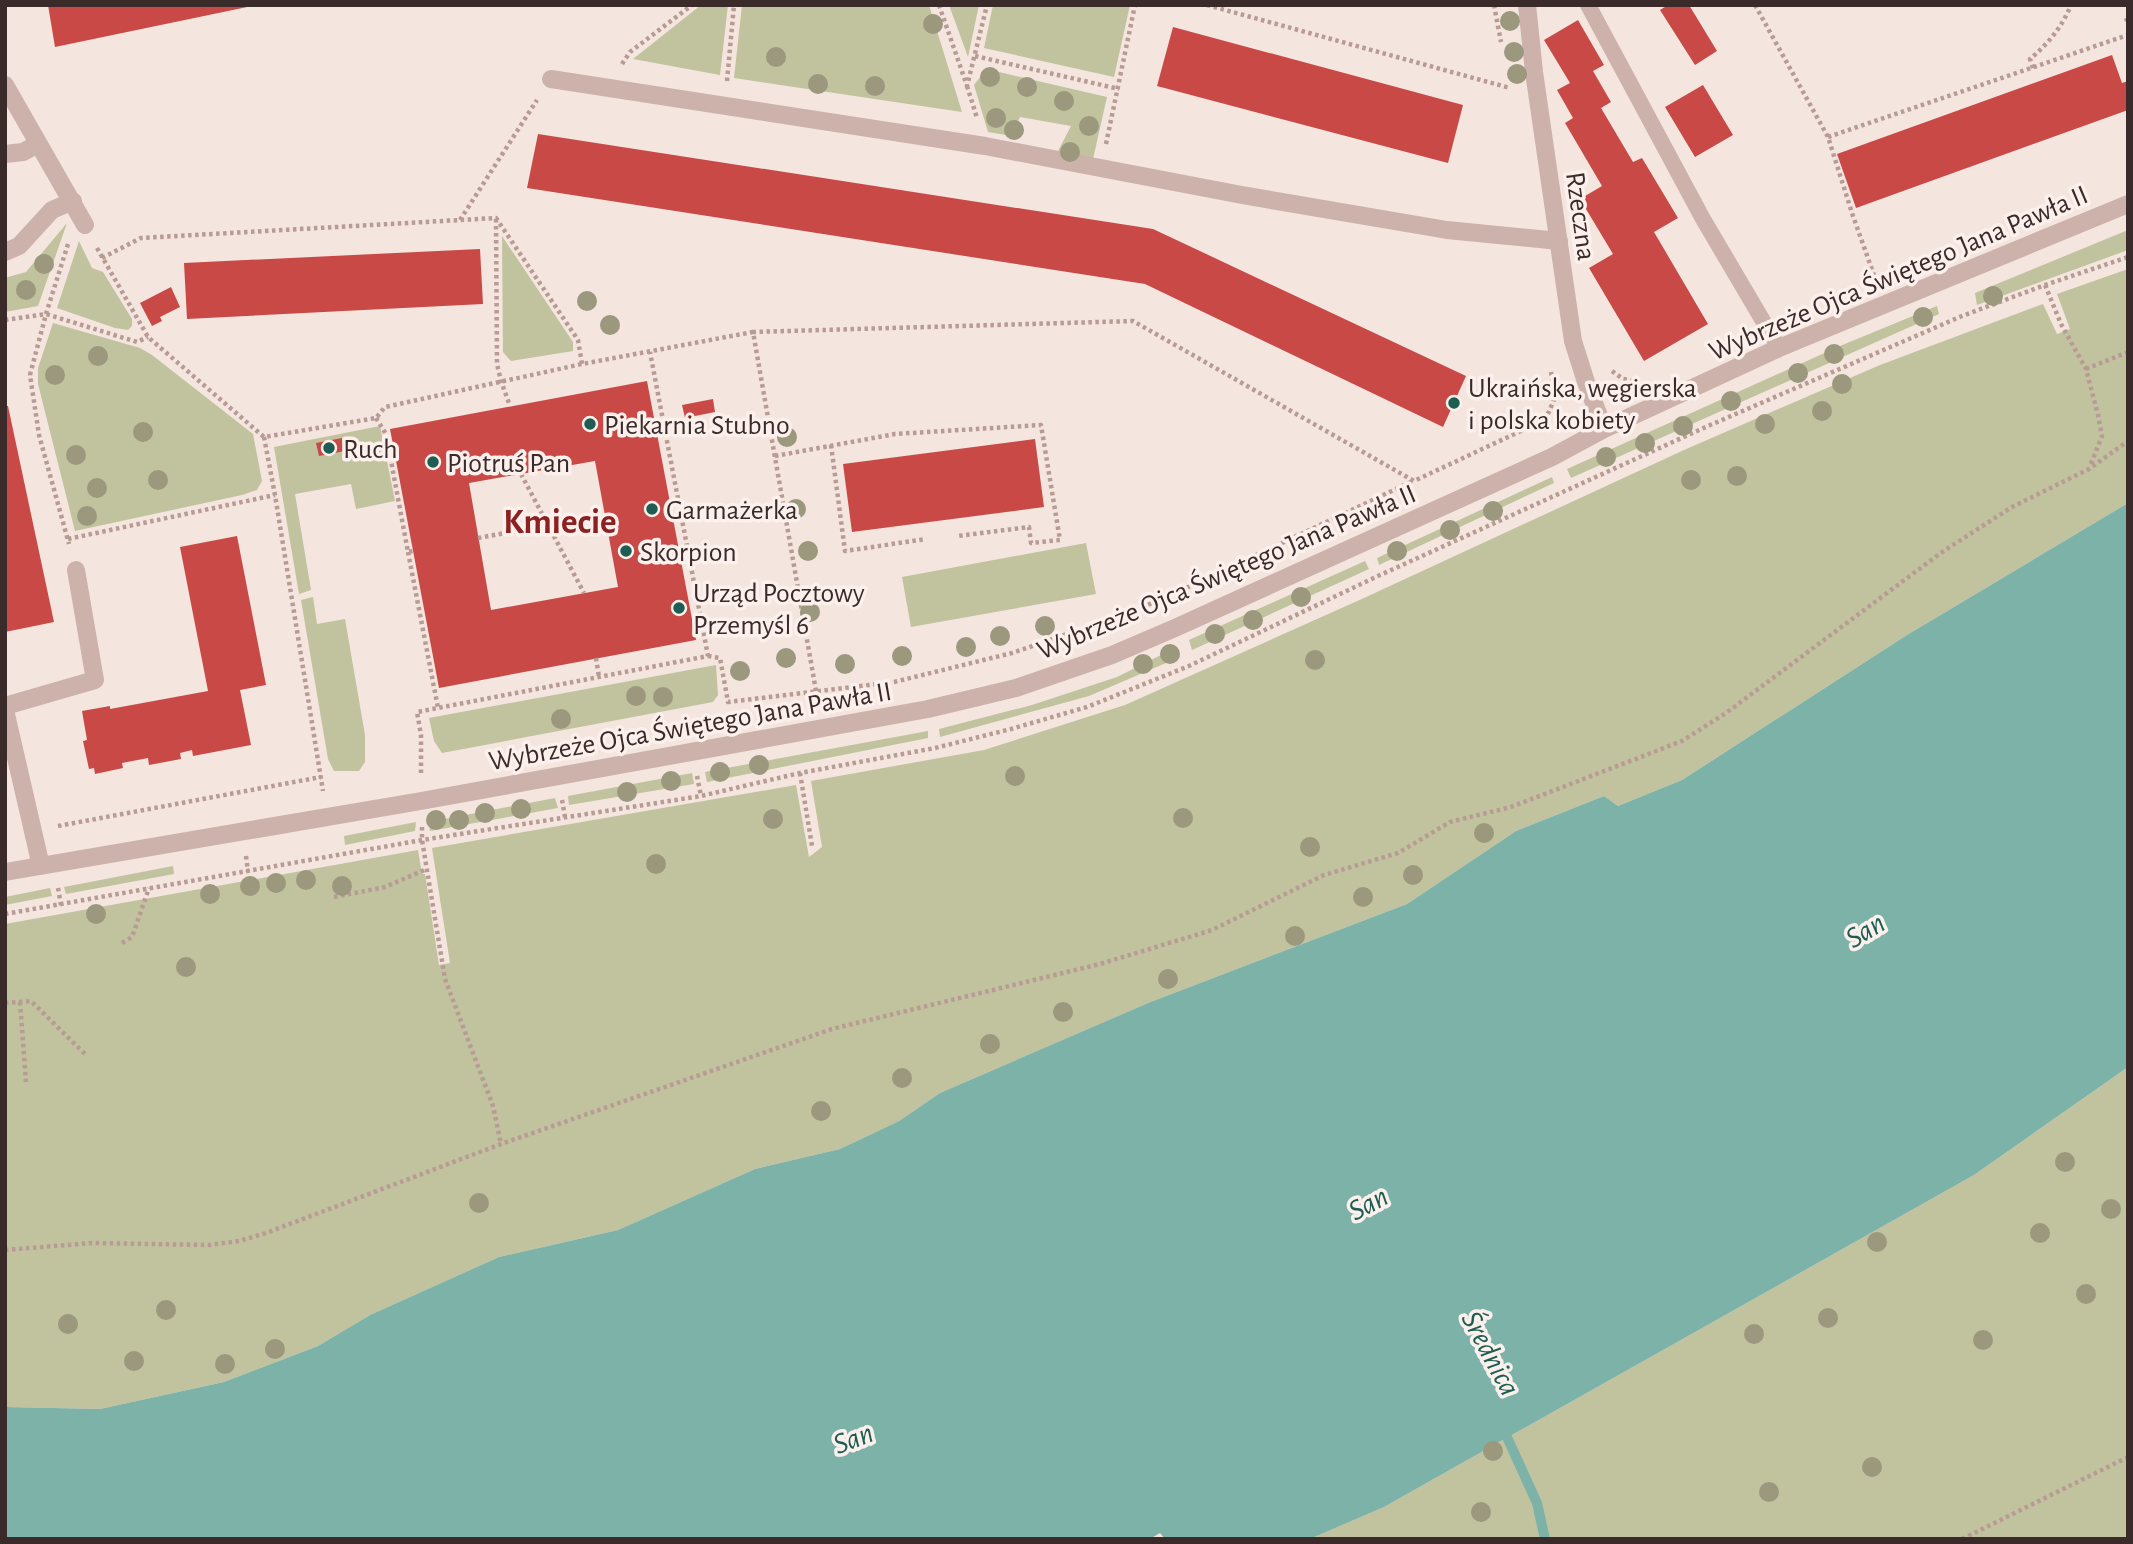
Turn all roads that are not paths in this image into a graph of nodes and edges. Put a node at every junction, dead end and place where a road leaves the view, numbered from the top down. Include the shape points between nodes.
1 (1527, 5) edge
2 (1588, 5) edge
3 (551, 79) dead end
4 (5, 85) edge
5 (38, 144) junction
6 (5, 153) edge
7 (73, 201) junction
8 (2128, 204) edge
9 (85, 225) road end
10 (1559, 241) junction
11 (5, 252) edge
12 (1779, 348) junction
13 (1604, 429) junction
14 (76, 570) road end
15 (5, 708) edge
16 (41, 866) junction
17 (5, 872) edge

1 - 10 street, Rzeczna
2 - 12 lane via 1703,219
3 - 10 street via 985,146 1447,230
4 - 5 street
5 - 6 street via 23,152
5 - 7 street
7 - 9 street
7 - 11 street via 52,210 19,246
8 - 12 street, Wybrzeże Ojca Świętego Jana Pawła II
10 - 13 street, Rzeczna via 1573,341
12 - 13 street, Wybrzeże Ojca Świętego Jana Pawła II
13 - 16 street, Wybrzeże Ojca Świętego Jana Pawła II via 1552,457 1175,628 1016,688 928,709
14 - 15 street via 95,680
15 - 16 street
16 - 17 street, Wybrzeże Ojca Świętego Jana Pawła II

